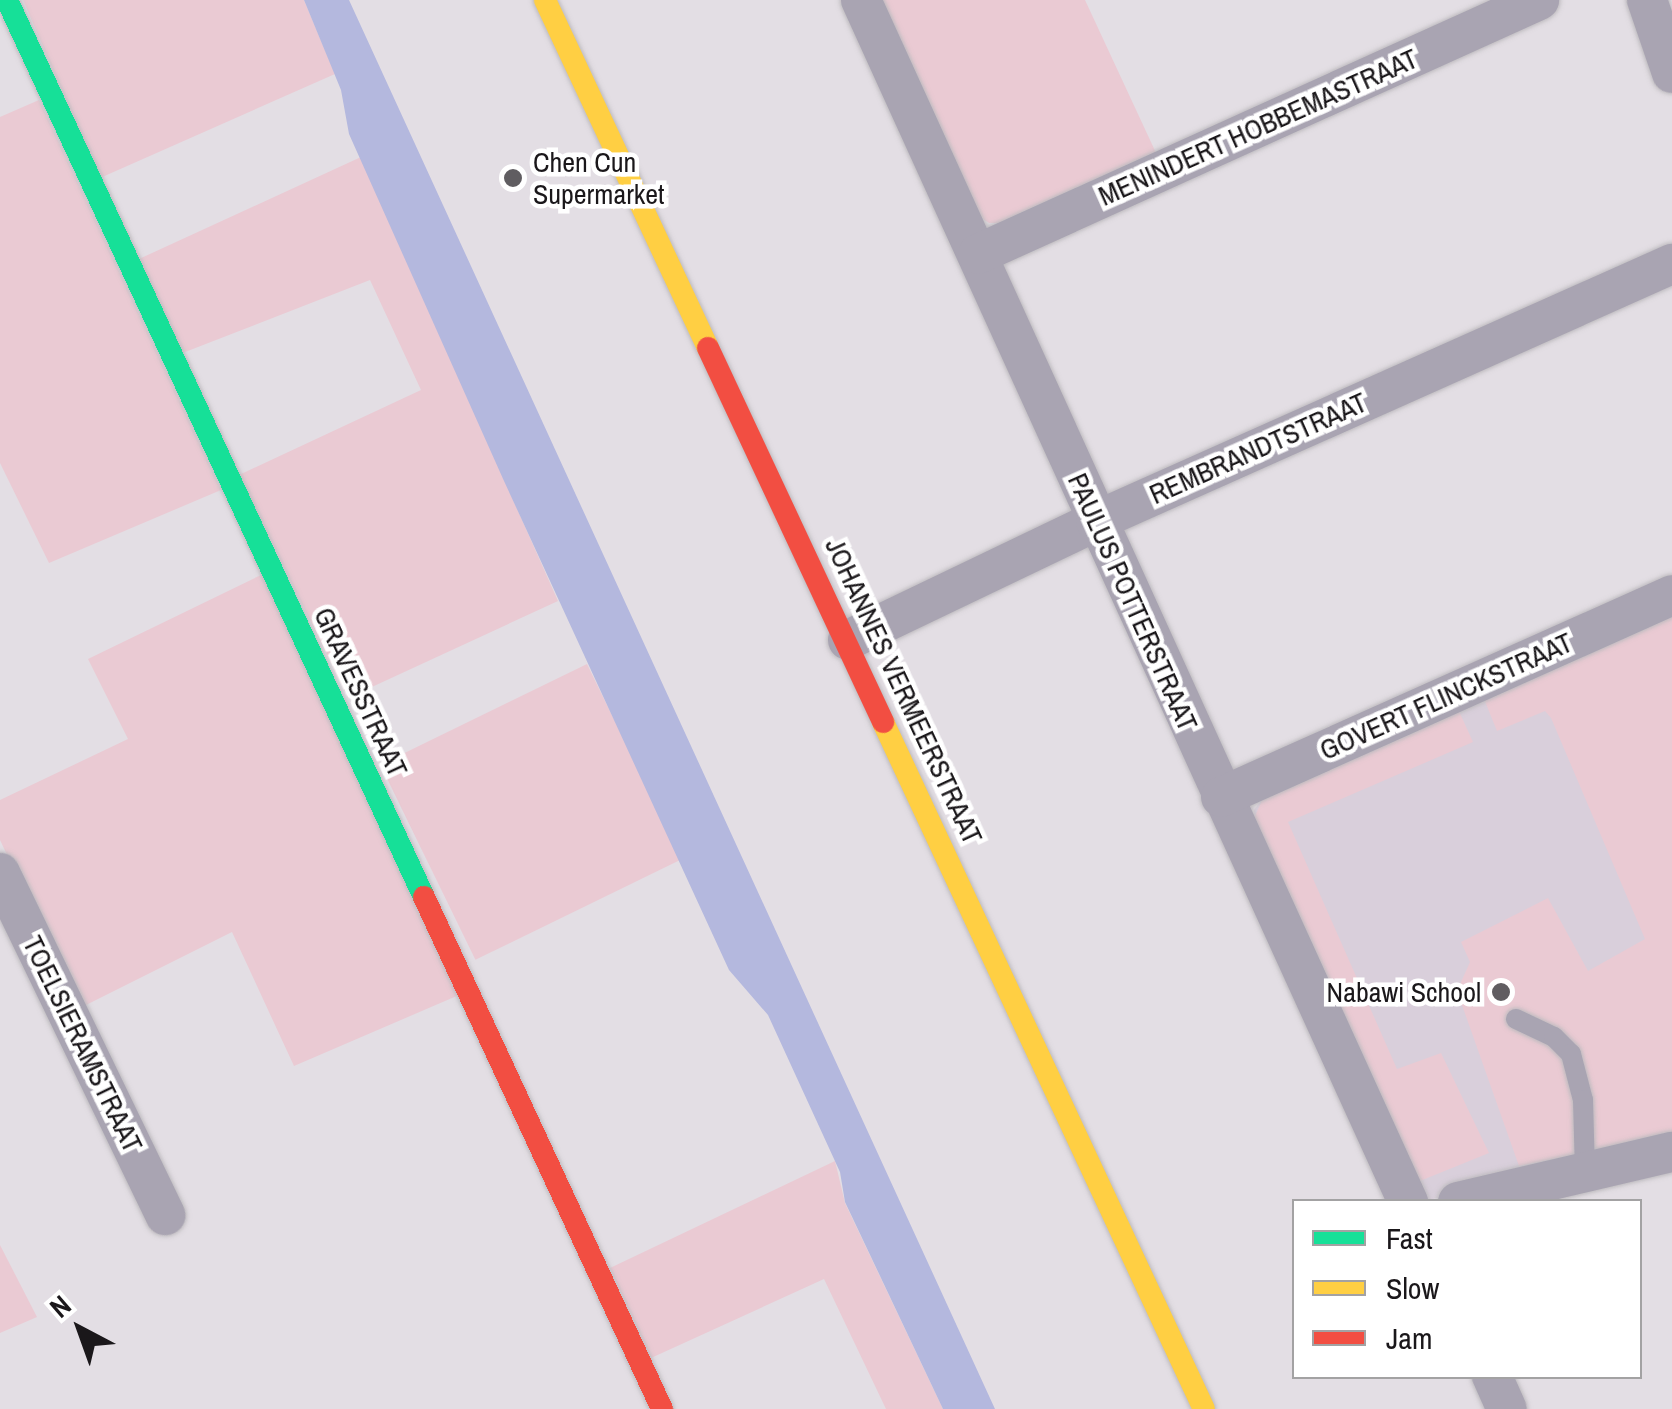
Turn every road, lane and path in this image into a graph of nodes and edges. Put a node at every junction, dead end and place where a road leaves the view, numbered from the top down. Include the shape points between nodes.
1 (7, 0) edge
2 (545, 0) edge
3 (861, 0) edge
4 (1539, 0) edge
5 (1647, 0) edge
6 (1672, 73) edge
7 (978, 254) junction
8 (1672, 264) edge
9 (1096, 521) junction
10 (1672, 595) edge
11 (848, 640) junction
12 (1221, 797) junction
13 (0, 873) edge
14 (1516, 1019) dead end
15 (1672, 1152) edge
16 (1585, 1170) junction
17 (1407, 1199) edge
18 (1470, 1199) edge
19 (165, 1214) dead end
20 (1493, 1379) edge
21 (662, 1409) edge
22 (1204, 1409) edge
23 (1508, 1409) edge

1 - 21 street, GRAVESSTRAAT
2 - 11 street, JOHANNES VERMEERSTRAAT
3 - 7 street, PAULUS POTTERSTRAAT
4 - 7 street, MENINDERT HOBBEMASTRAAT
5 - 6 street
7 - 9 street, PAULUS POTTERSTRAAT
8 - 9 street, REMBRANDTSTRAAT
9 - 11 street, REMBRANDTSTRAAT
9 - 12 street, PAULUS POTTERSTRAAT
10 - 12 street, GOVERT FLINCKSTRAAT
11 - 22 street, JOHANNES VERMEERSTRAAT
12 - 17 street, PAULUS POTTERSTRAAT
13 - 19 street, TOELSIERAMSTRAAT
14 - 16 lane via 1554,1036 1571,1054 1582,1100
15 - 16 street
16 - 18 street
20 - 23 street

